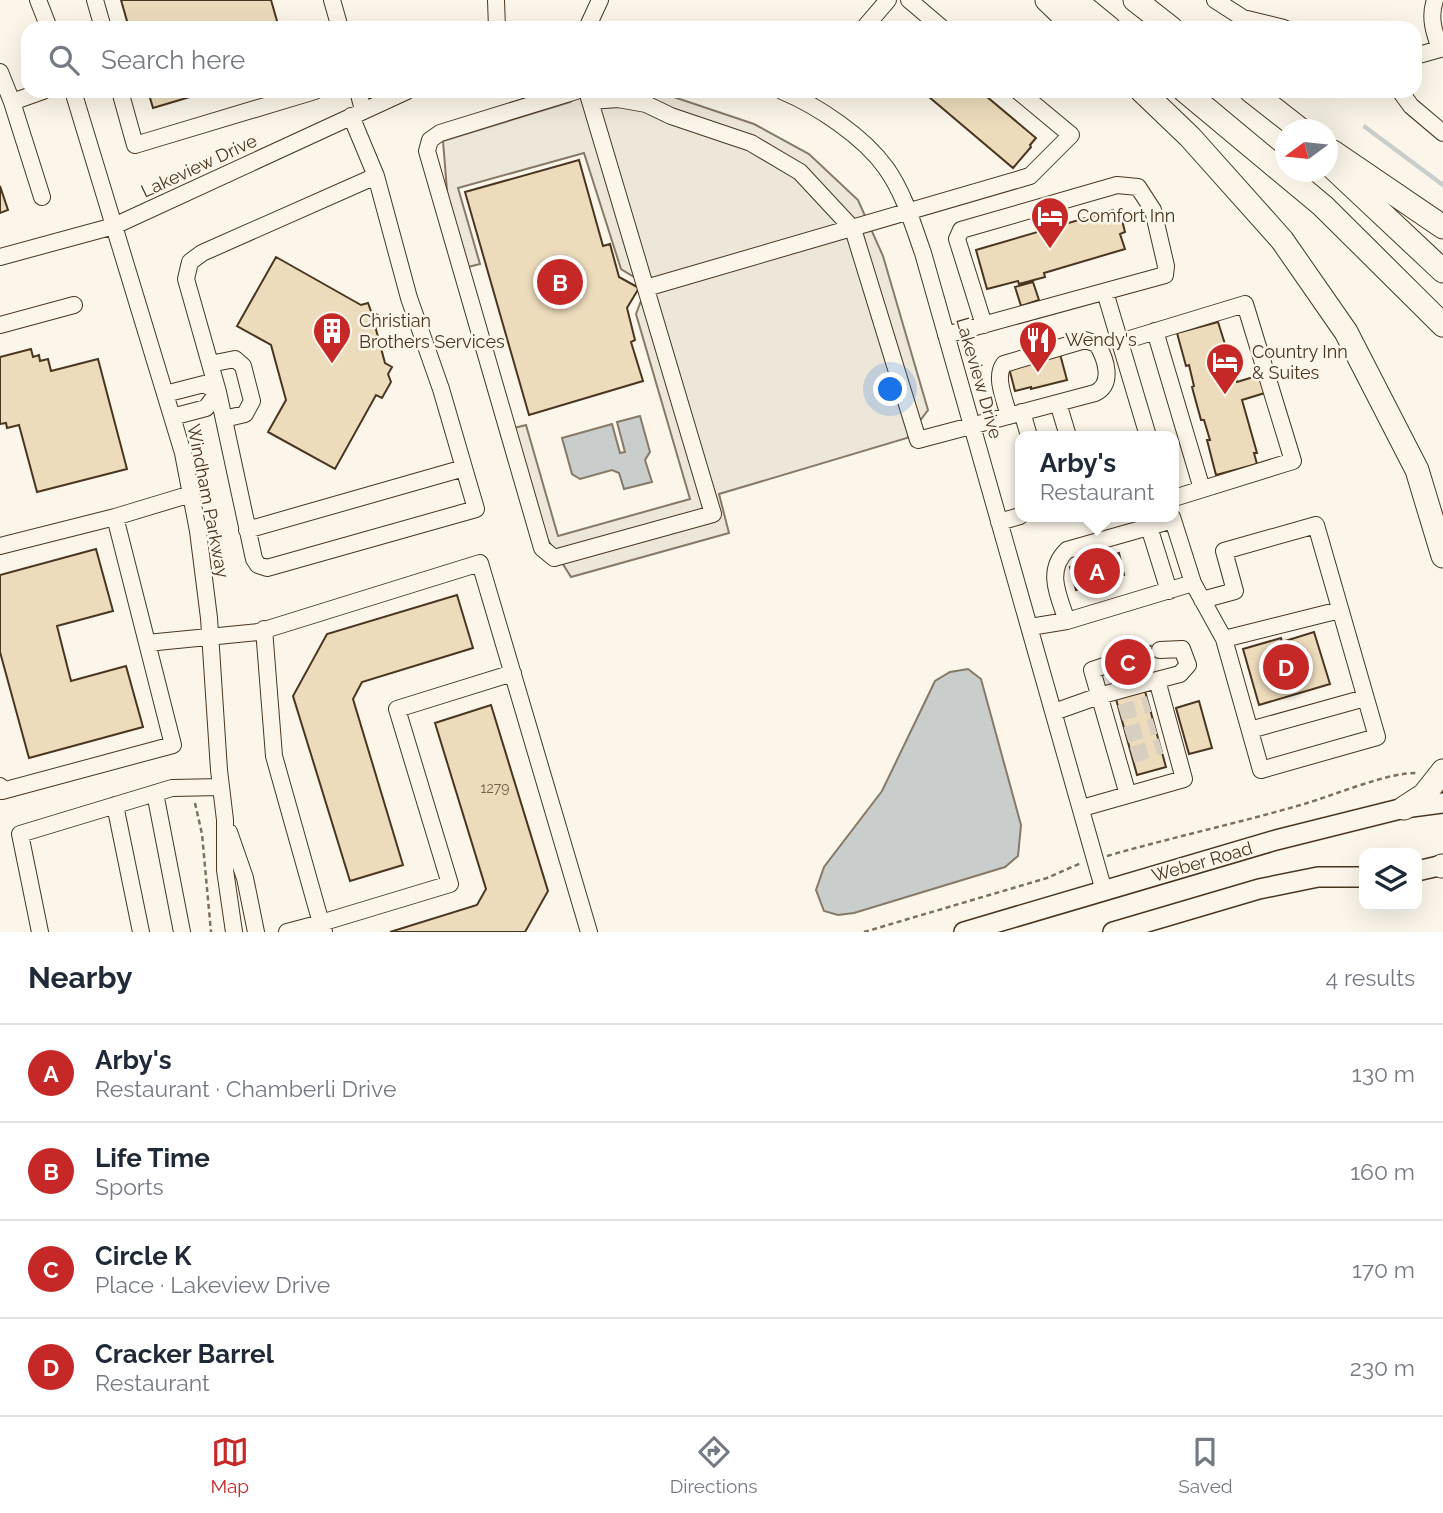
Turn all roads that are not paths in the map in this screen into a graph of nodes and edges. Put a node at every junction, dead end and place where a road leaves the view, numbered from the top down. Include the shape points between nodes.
1 (38, 0) edge
2 (95, 0) edge
3 (332, 0) edge
4 (496, 0) edge
5 (600, 0) edge
6 (888, 0) edge
7 (909, 0) edge
8 (1046, 0) edge
9 (1075, 0) edge
10 (1129, 0) edge
11 (1135, 0) edge
12 (1215, 0) edge
13 (1434, 0) edge
14 (46, 21) edge
15 (101, 21) edge
16 (338, 21) edge
17 (497, 21) edge
18 (590, 21) edge
19 (870, 21) edge
20 (934, 21) edge
21 (1068, 21) edge
22 (1100, 21) edge
23 (1154, 21) edge
24 (1162, 21) edge
25 (1255, 21) edge
26 (1441, 54) edge
27 (1422, 55) edge
28 (0, 72) edge
29 (23, 98) edge
30 (81, 98) edge
31 (122, 98) edge
32 (292, 98) edge
33 (358, 98) edge
34 (391, 98) edge
35 (553, 98) edge
36 (590, 98) edge
37 (608, 98) edge
38 (817, 98) edge
39 (1026, 98) edge
40 (1149, 98) edge
41 (1193, 98) edge
42 (1248, 98) edge
43 (1260, 98) edge
44 (1405, 98) edge
45 (12, 102) junction
46 (357, 113) junction
47 (1287, 119) edge
48 (1275, 120) edge
49 (1443, 133) edge
50 (1338, 155) edge
51 (1338, 172) edge
52 (376, 176) junction
53 (42, 197) dead end
54 (909, 212) junction
55 (114, 226) junction
56 (1443, 227) edge
57 (853, 229) junction
58 (0, 257) edge
59 (1443, 271) edge
60 (646, 288) junction
61 (1105, 292) junction
62 (75, 305) dead end
63 (0, 325) edge
64 (984, 325) junction
65 (1443, 325) edge
66 (1155, 331) junction
67 (946, 335) junction
68 (1120, 342) junction
69 (210, 364) junction
70 (218, 392) junction
71 (165, 394) junction
72 (1059, 403) junction
73 (1016, 414) junction
74 (172, 417) junction
75 (224, 419) junction
76 (972, 425) junction
77 (1026, 431) edge
78 (1067, 431) edge
79 (1147, 431) edge
80 (464, 468) junction
81 (1202, 489) junction
82 (191, 494) junction
83 (1179, 496) edge
84 (115, 517) junction
85 (1015, 517) edge
86 (999, 522) junction
87 (1163, 522) edge
88 (1173, 522) edge
89 (1149, 527) junction
90 (247, 530) junction
91 (0, 546) edge
92 (1443, 556) edge
93 (1193, 583) junction
94 (1169, 591) junction
95 (1202, 600) junction
96 (1340, 610) junction
97 (1067, 621) junction
98 (1030, 627) junction
99 (264, 629) junction
100 (211, 636) junction
101 (1224, 639) junction
102 (147, 643) junction
103 (1160, 650) tunnel mouth
104 (1107, 665) dead end
105 (513, 673) junction
106 (1157, 680) junction
107 (1099, 696) junction
108 (1365, 698) junction
109 (1054, 712) junction
110 (1250, 730) junction
111 (1442, 772) edge
112 (0, 786) edge
113 (221, 787) junction
114 (155, 793) junction
115 (1128, 795) junction
116 (1443, 803) edge
117 (115, 806) junction
118 (1082, 808) junction
119 (1404, 808) junction
120 (225, 820) junction
121 (1443, 866) edge
122 (1422, 870) edge
123 (1359, 877) edge
124 (1104, 891) junction
125 (322, 928) edge
126 (40, 932) edge
127 (141, 932) edge
128 (182, 932) edge
129 (234, 932) edge
130 (256, 932) edge
131 (287, 932) edge
132 (589, 932) edge
133 (964, 932) edge
134 (1115, 932) edge

1 - 14 street
2 - 15 street
3 - 16 street
4 - 17 street
5 - 18 street
6 - 19 street
7 - 20 street
8 - 21 highway
9 - 22 highway
10 - 23 highway
11 - 24 highway
12 - 25 street
13 - 26 street via 1433,31
26 - 27 street
28 - 45 street
29 - 45 street
30 - 55 street, Windham Parkway
31 - 32 street via 135,145
33 - 46 street
34 - 46 street, Lakeview Drive
35 - 60 street via 440,133 430,140 427,151 542,548 554,558 713,514
36 - 60 street
37 - 57 street via 646,104 751,143 800,172
38 - 54 street, Lakeview Drive via 887,168
39 - 54 street via 1071,135 1030,176
40 - 92 highway via 1282,240 1346,332 1417,470
41 - 65 highway via 1323,206
42 - 48 highway
43 - 47 highway
44 - 49 street
45 - 53 street
46 - 52 street
46 - 55 street, Lakeview Drive
50 - 56 highway
51 - 59 highway
52 - 69 street via 190,262 186,279
52 - 80 street
54 - 57 street
54 - 67 street, Lakeview Drive
55 - 58 street, Lakeview Drive
55 - 71 street, Windham Parkway
57 - 60 street
57 - 76 street via 918,440
61 - 64 street
61 - 64 street via 1166,272 1153,209 1138,187 1117,186 961,230 957,239
61 - 68 street
62 - 63 street
64 - 67 street
66 - 68 street
66 - 81 street
66 - 81 street via 1245,303 1293,461
67 - 76 street, Lakeview Drive
68 - 79 street
69 - 70 street
69 - 75 street via 235,359 243,366 252,401 245,414
70 - 71 street via 204,384
70 - 74 street via 206,408
70 - 75 street
71 - 74 street, Windham Parkway
72 - 73 street
72 - 73 street via 1104,387 1106,372 1094,341 1004,364 999,377
72 - 78 street
73 - 76 street
73 - 77 street
74 - 82 street, Windham Parkway
75 - 90 street
76 - 86 street, Lakeview Drive
80 - 90 street
80 - 90 street via 476,509 267,568 254,559
81 - 83 street
82 - 84 street
82 - 100 street, Windham Parkway
84 - 91 street
84 - 102 street
85 - 86 street
86 - 98 street, Lakeview Drive
87 - 89 street
88 - 93 street
89 - 94 street
89 - 97 street via 1067,550 1061,556 1054,580
93 - 94 street
93 - 95 street
94 - 97 street
95 - 96 street via 1235,591 1224,551 1316,525
95 - 101 street
96 - 101 street
96 - 108 street
97 - 98 street
98 - 109 street, Lakeview Drive
99 - 100 street
99 - 105 street via 480,563
99 - 125 street via 274,756
100 - 102 street
100 - 113 street, Windham Parkway
101 - 110 street
102 - 112 street via 173,744 2,791
103 - 106 street via 1182,649 1188,665 1180,674
104 - 107 street via 1092,670
105 - 125 street via 397,709 450,884
105 - 132 street
106 - 107 street
106 - 115 street via 1156,702 1167,745 1184,779
107 - 109 street
107 - 115 street via 1113,715 1125,757
108 - 110 street
108 - 110 street via 1377,737 1287,763 1261,770
109 - 118 street, Lakeview Drive
111 - 119 highway via 1424,795
113 - 114 street
113 - 120 street, Windham Parkway
114 - 117 street
114 - 128 street
115 - 118 street
116 - 119 main road, Weber Road
117 - 126 street via 20,834
117 - 127 street
118 - 124 street, Lakeview Drive
119 - 124 main road, Weber Road
120 - 129 street, Windham Parkway via 225,870
120 - 130 street via 245,878
121 - 122 main road
123 - 134 main road via 1318,877 1259,889
124 - 133 main road, Weber Road
125 - 131 street

